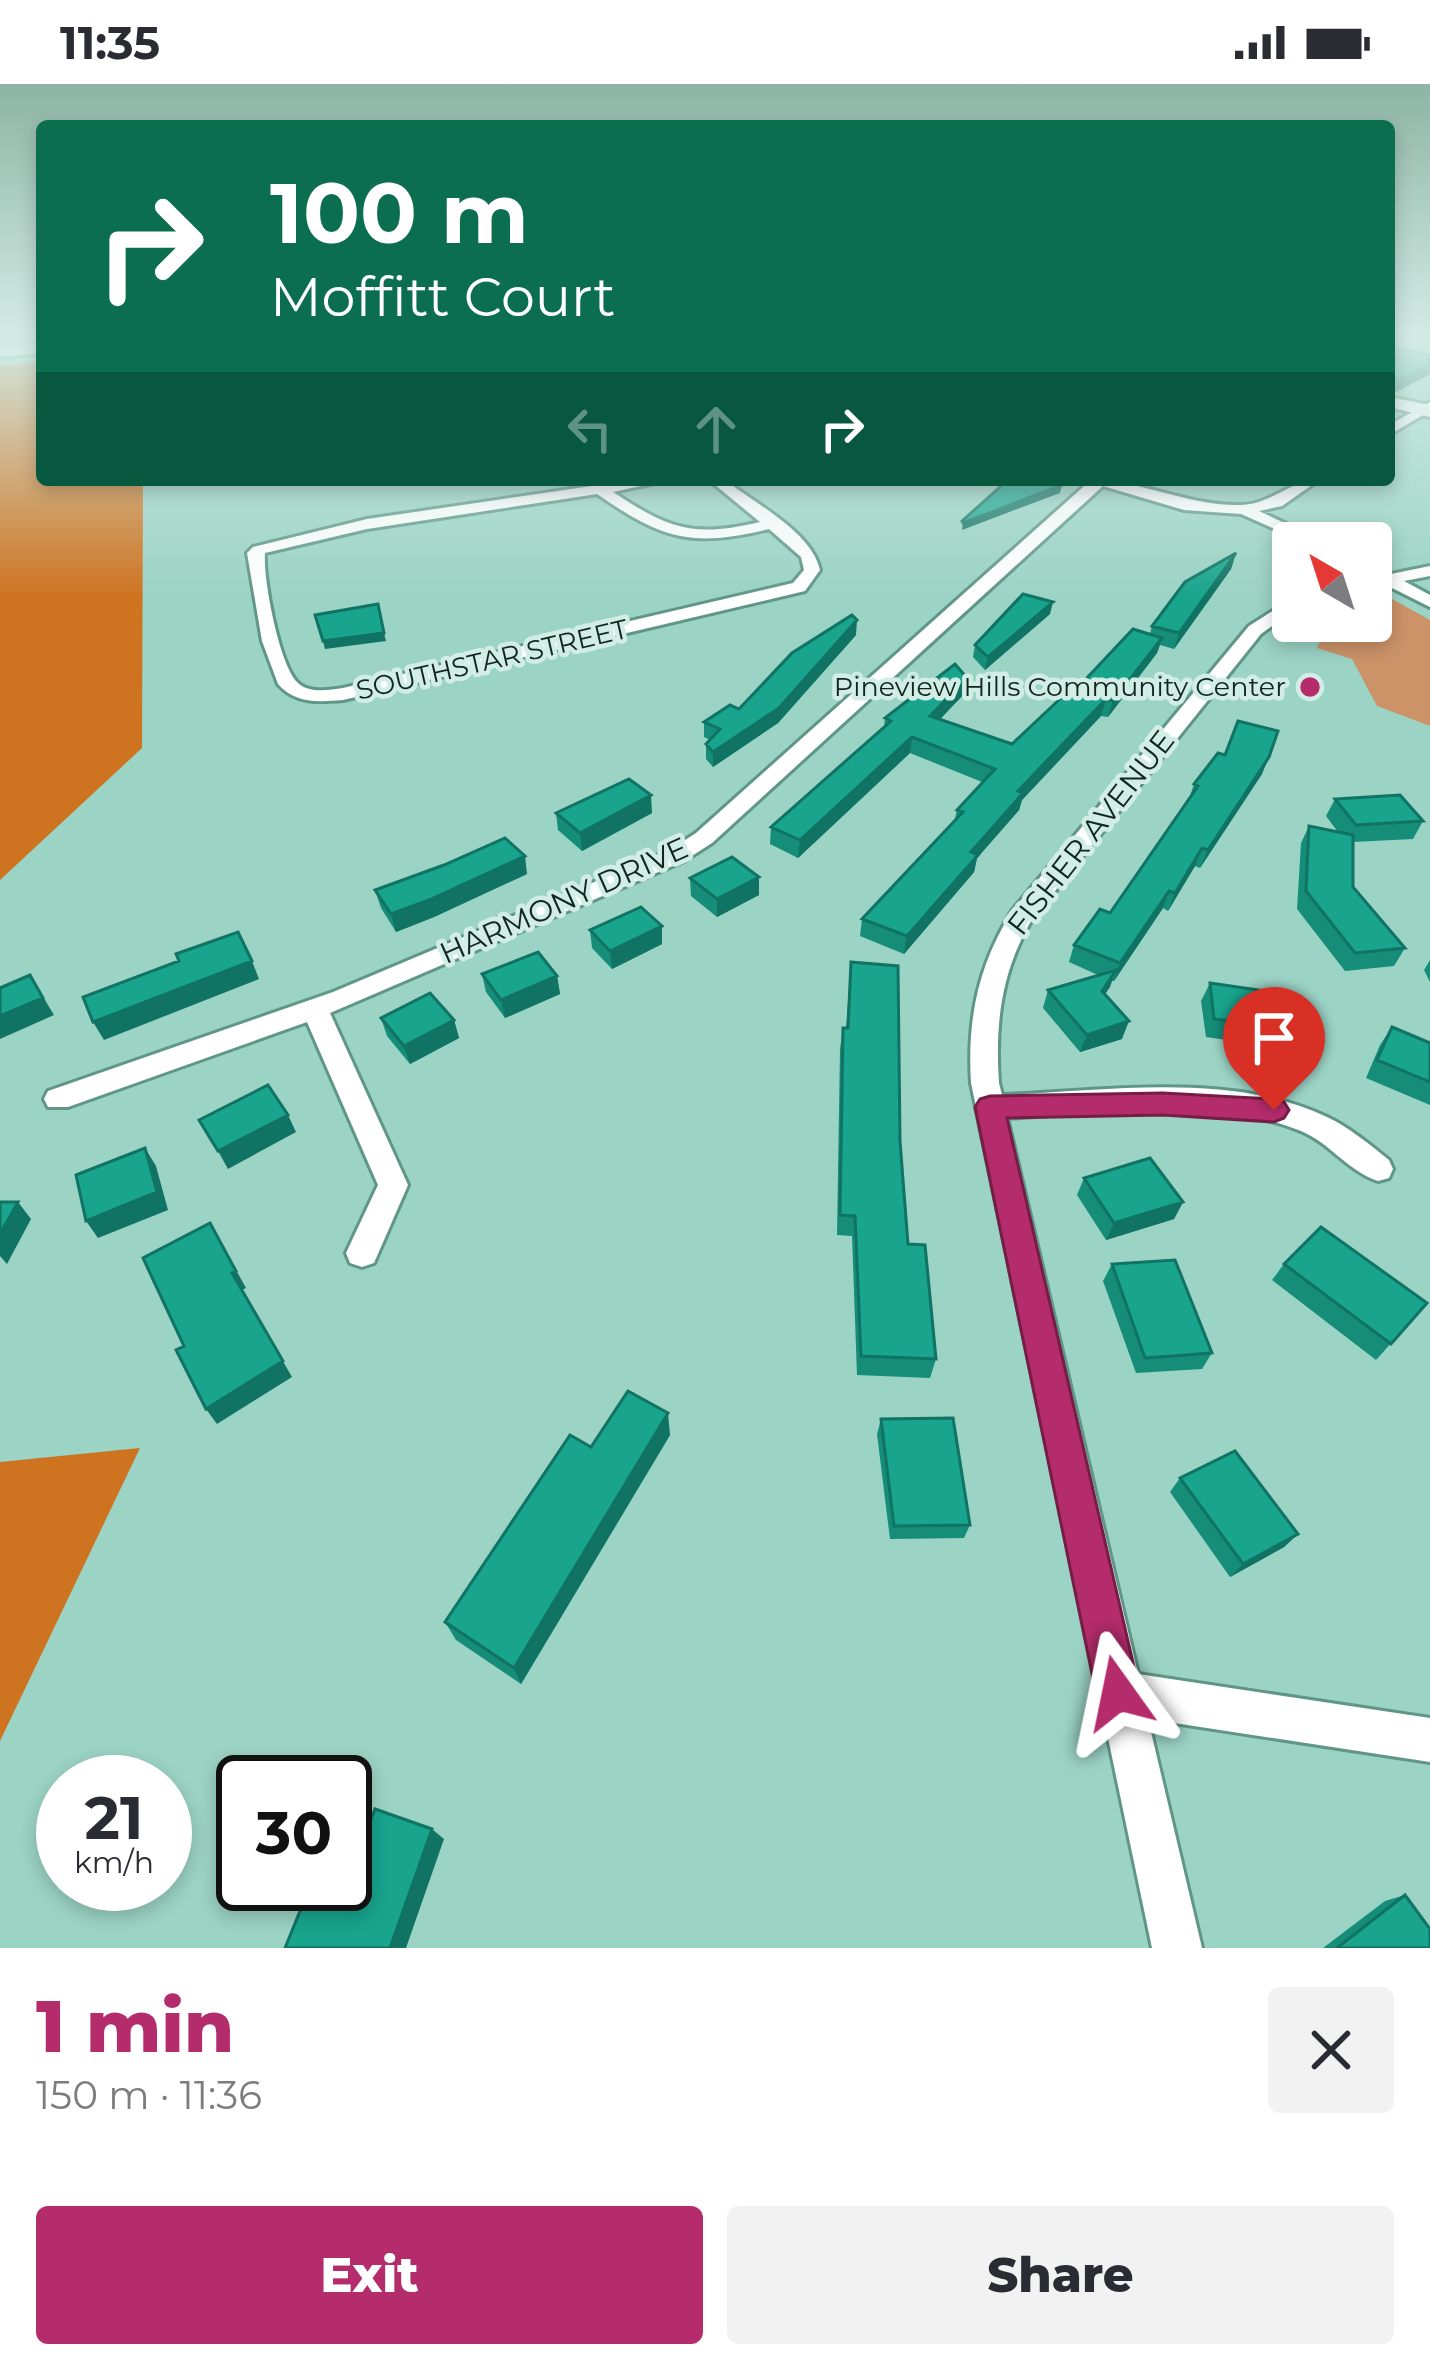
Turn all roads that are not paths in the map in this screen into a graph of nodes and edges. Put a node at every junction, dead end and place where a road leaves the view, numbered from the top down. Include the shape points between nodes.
1 (629, 486) edge
2 (724, 486) edge
3 (1092, 486) edge
4 (1119, 486) edge
5 (1303, 486) edge
6 (602, 491) junction
7 (1244, 510) junction
8 (1272, 522) edge
9 (771, 524) junction
10 (1430, 571) edge
11 (1392, 579) edge
12 (1392, 586) edge
13 (1430, 602) edge
14 (1272, 615) edge
15 (315, 1009) junction
16 (58, 1099) dead end
17 (990, 1107) junction
18 (1378, 1169) dead end
19 (362, 1253) dead end
20 (1118, 1693) junction
21 (1430, 1740) edge
22 (1177, 1948) edge

1 - 6 street, SOUTHSTAR STREET
2 - 9 street, SOUTHSTAR STREET
3 - 15 street, HARMONY DRIVE via 704,838
4 - 7 street via 1184,506
5 - 7 street
6 - 9 street via 687,538
6 - 9 street, SOUTHSTAR STREET via 367,524 259,550 258,579 286,682 302,693 343,694 792,590 808,580 809,556
7 - 8 street
10 - 11 street
12 - 13 street
14 - 17 street, FISHER AVENUE via 999,951 980,1034
15 - 16 street, HARMONY DRIVE
15 - 19 street via 393,1185
17 - 18 street via 1245,1106 1308,1121
17 - 20 street, FISHER AVENUE
20 - 21 street
20 - 22 street, FISHER AVENUE

